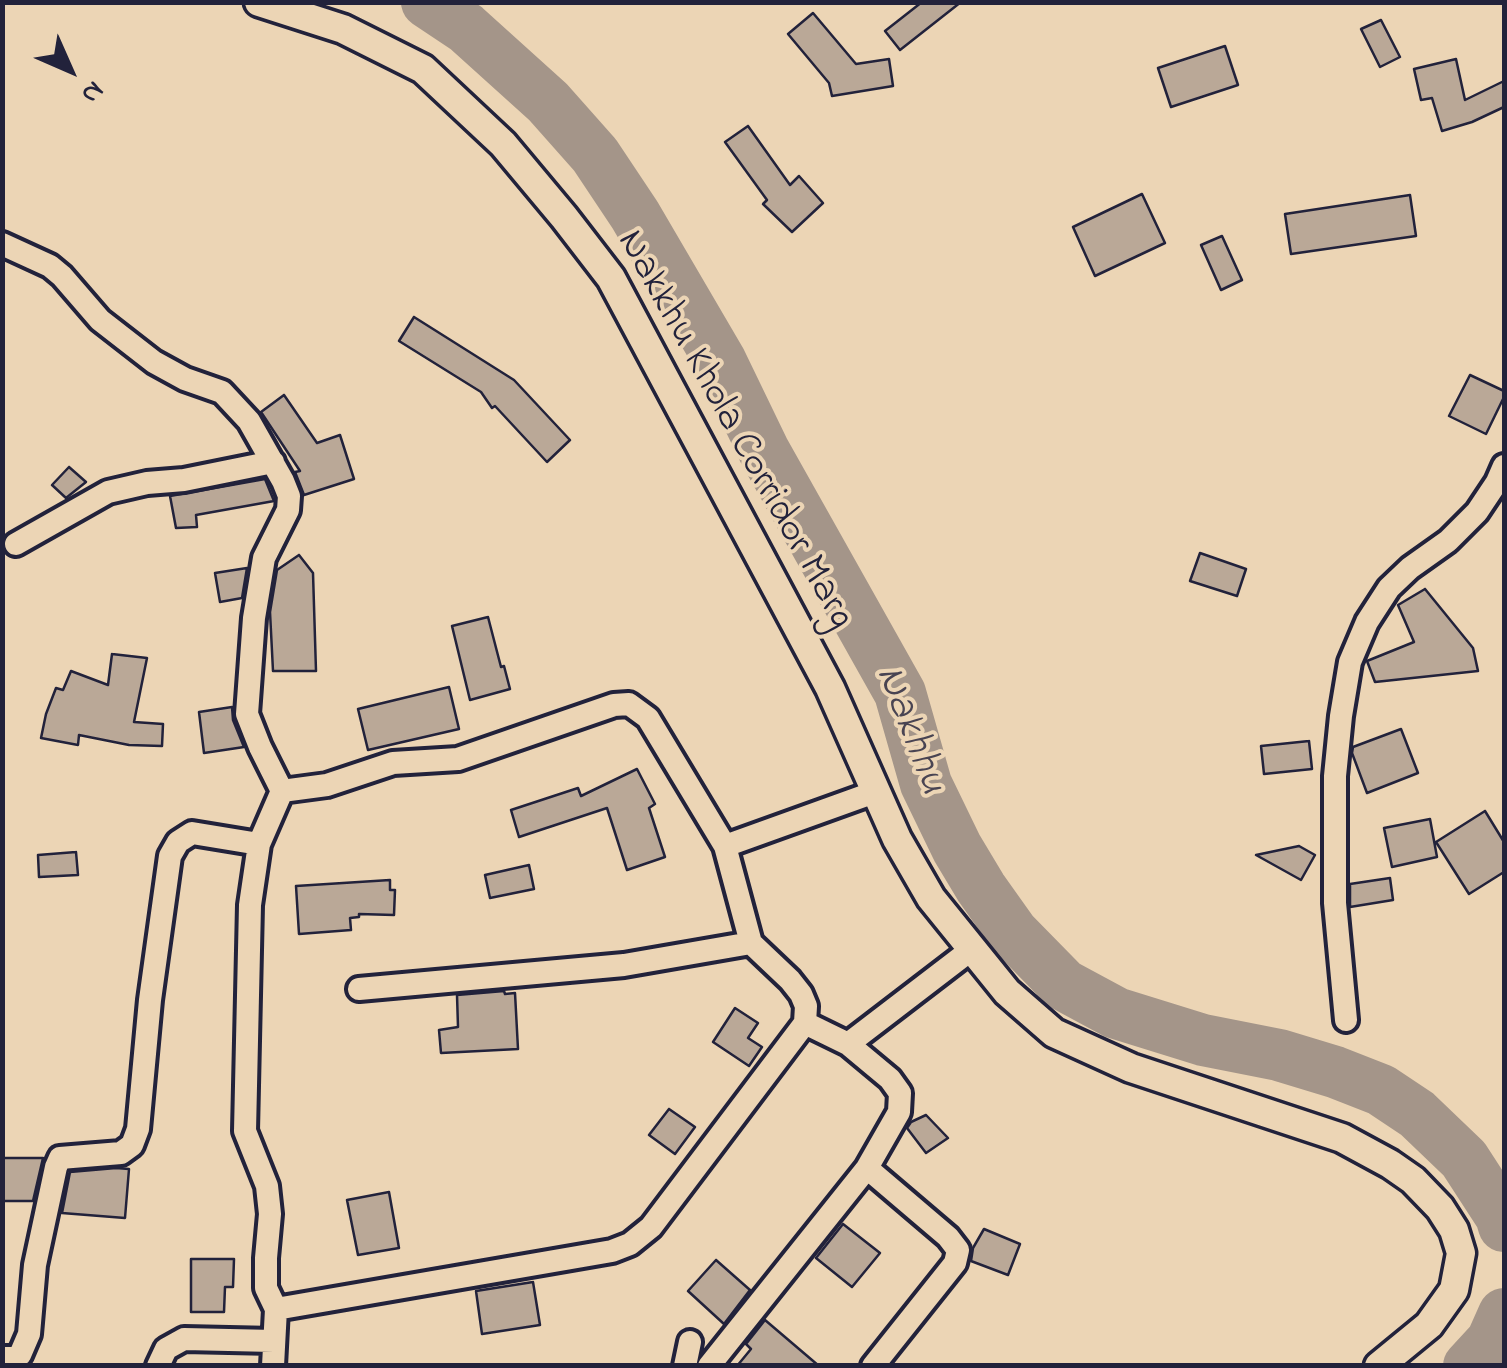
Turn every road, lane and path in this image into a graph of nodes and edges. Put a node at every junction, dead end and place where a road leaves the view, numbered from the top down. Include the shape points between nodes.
1 (259, 2) edge
2 (2, 244) edge
3 (273, 462) junction
4 (1504, 466) edge
5 (16, 544) dead end
6 (282, 792) junction
7 (876, 792) junction
8 (259, 844) junction
9 (725, 846) junction
10 (751, 943) junction
11 (972, 949) junction
12 (360, 988) dead end
13 (1346, 1020) dead end
14 (805, 1023) junction
15 (848, 1044) junction
16 (867, 1168) junction
17 (276, 1310) junction
18 (274, 1340) junction
19 (2, 1358) edge
20 (158, 1366) edge
21 (272, 1366) edge
22 (709, 1366) edge
23 (873, 1366) edge
24 (1379, 1366) edge

1 - 7 street, Nakkhu Khola Corridor Marg via 344,29 423,69 503,144 564,217 610,278 657,362 830,688
2 - 3 street via 50,266 100,320 154,362 222,392
3 - 5 street via 108,492
3 - 6 street via 289,496 288,510 264,558 248,714
4 - 13 street via 1477,512 1389,588 1350,662 1336,776 1335,904
6 - 8 street
6 - 9 street via 392,763 458,759 629,704 648,718
7 - 9 street
7 - 11 street, Nakkhu Khola Corridor Marg via 931,898
8 - 17 street via 250,905 244,1131 268,1186 266,1288
8 - 19 street via 192,833 170,856 132,1146 121,1153 60,1158 36,1265 29,1334 20,1354
9 - 10 street
10 - 12 street via 624,965
10 - 14 street via 801,994
11 - 15 street
11 - 24 street, Nakkhu Khola Corridor Marg via 1054,1033 1131,1068 1342,1138 1427,1194 1454,1230 1461,1253 1454,1290 1429,1325
14 - 15 street
14 - 17 street via 651,1227 630,1244
15 - 16 street via 874,1062 900,1094 899,1112
16 - 22 street
16 - 23 street via 958,1250 955,1263
17 - 18 street
18 - 20 street via 184,1339 166,1349
18 - 21 street

